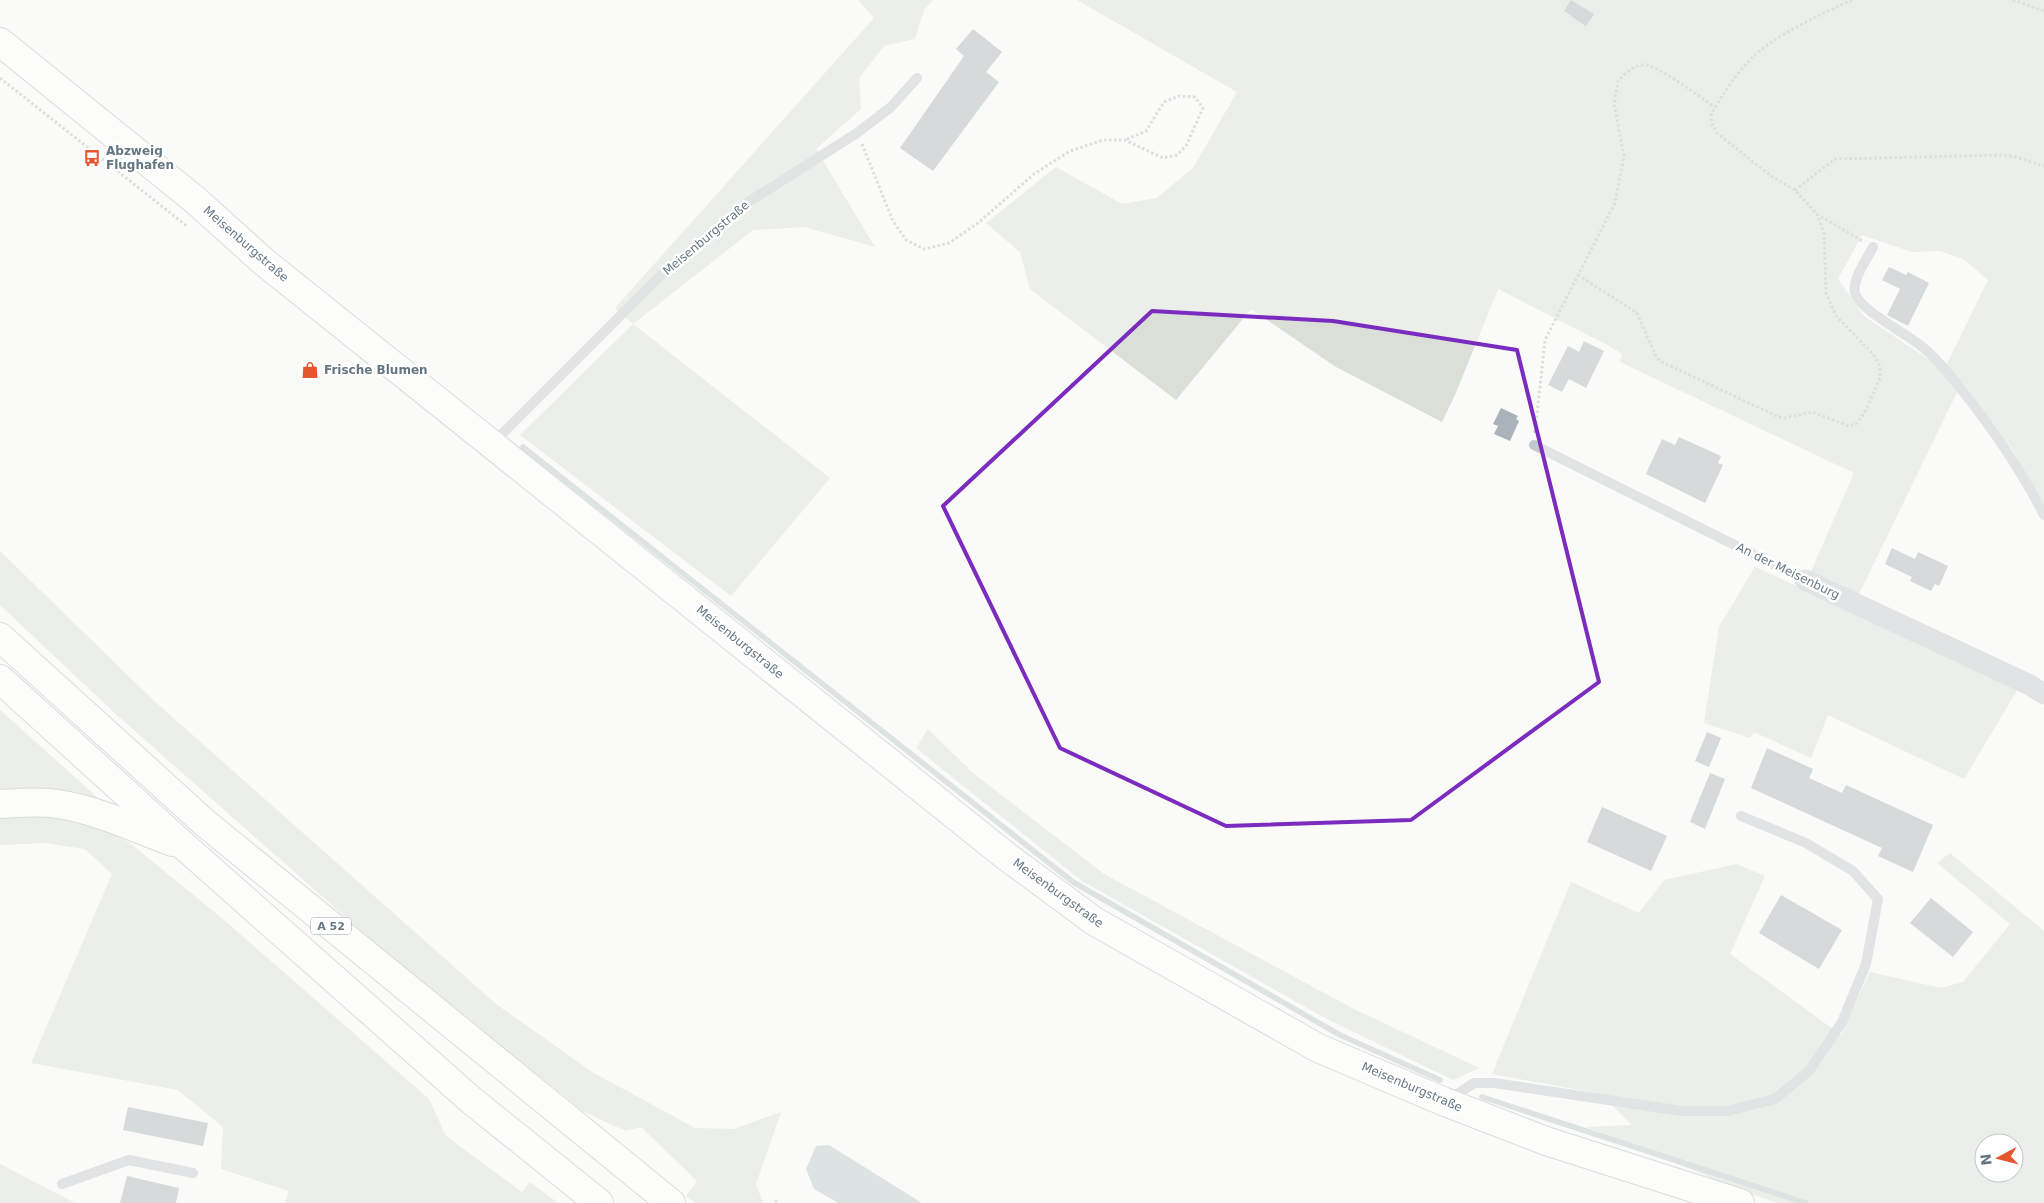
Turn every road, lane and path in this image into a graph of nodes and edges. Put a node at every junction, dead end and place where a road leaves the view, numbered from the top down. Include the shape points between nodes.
1 (1852, 0) edge
2 (2014, 0) edge
3 (2044, 11) edge
4 (0, 42) edge
5 (917, 78) dead end
6 (1715, 107) junction
7 (858, 133) junction
8 (1124, 140) junction
9 (2044, 166) edge
10 (1795, 190) junction
11 (1817, 214) junction
12 (1873, 247) joint
13 (1578, 275) junction
14 (493, 443) junction
15 (1534, 445) joint
16 (2044, 515) edge
17 (1805, 580) joint
18 (0, 636) edge
19 (0, 679) edge
20 (2044, 694) edge
21 (0, 804) edge
22 (1741, 816) dead end
23 (184, 846) junction
24 (1445, 1102) junction
25 (193, 1173) dead end
26 (62, 1184) dead end
27 (599, 1203) edge
28 (672, 1203) edge
29 (1740, 1203) edge

1 - 6 path via 1767,46 1752,58
2 - 3 path
4 - 14 main road, Meisenburgstraße via 194,199 264,262
5 - 7 lane, Meisenburgstraße via 891,107
6 - 10 path via 1711,115 1717,133 1771,176
6 - 13 path via 1645,64 1634,67 1618,81 1614,104 1624,156 1615,204
7 - 8 path via 893,221 906,240 924,249 949,243 978,223 1034,174 1070,151 1104,140
7 - 14 lane, Meisenburgstraße via 750,202 664,272
8 - 8 path via 1146,131 1164,102 1179,96 1195,97 1203,108 1186,146 1177,155 1163,158
9 - 10 path via 2000,155 1835,159
10 - 11 path
11 - 12 path
11 - 13 path via 1824,233 1826,294 1836,316 1873,354 1880,366 1880,378 1865,412 1849,426 1812,412 1779,417 1662,362 1656,356 1637,313
12 - 16 lane via 1856,281 1855,292 1861,304 1925,348 1946,370 2014,461
13 - 15 path via 1545,340
14 - 24 main road, Meisenburgstraße via 1006,856 1094,921 1318,1048
15 - 17 lane, An der Meisenburg
17 - 20 street, An der Meisenburg
18 - 28 main road, A 52 via 205,823
19 - 23 main road, A 52
21 - 23 main road via 56,803 86,810
22 - 24 lane via 1806,843 1853,871 1878,899 1866,964 1842,1022 1809,1072 1775,1099 1727,1111 1682,1111 1488,1083 1474,1083
23 - 27 main road, A 52 via 470,1100
24 - 29 main road, Meisenburgstraße via 1546,1141
25 - 26 lane via 129,1160

